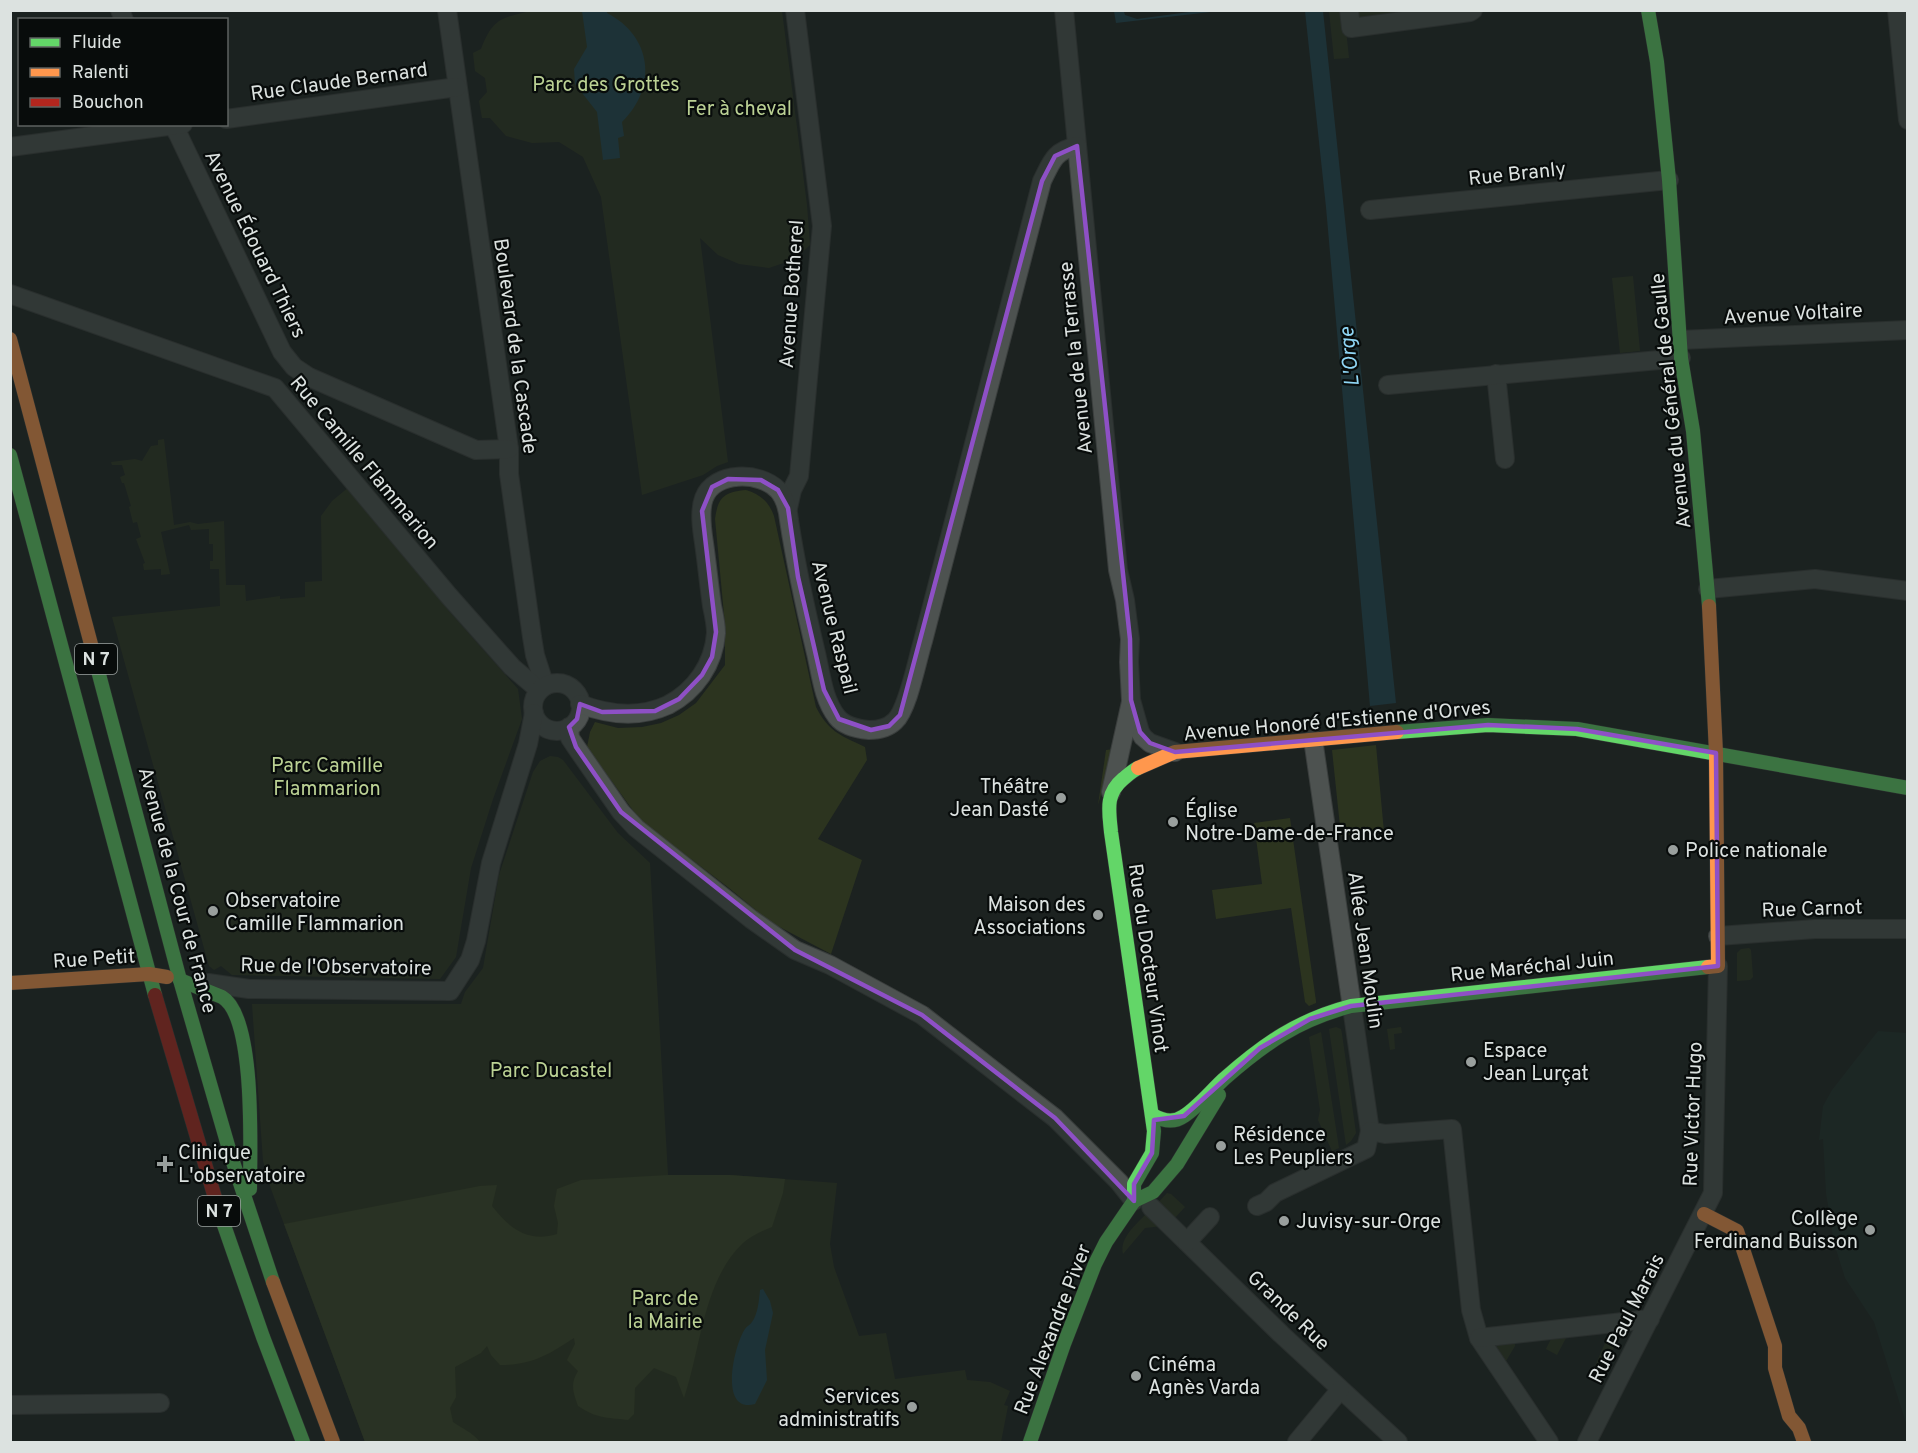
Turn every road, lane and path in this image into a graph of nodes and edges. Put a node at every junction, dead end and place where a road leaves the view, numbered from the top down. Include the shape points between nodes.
1 (447, 10) edge
2 (795, 10) edge
3 (1064, 10) edge
4 (1349, 10) edge
5 (1473, 10) edge
6 (1648, 10) edge
7 (1897, 10) edge
8 (457, 87) junction
9 (228, 119) edge
10 (1908, 120) edge
11 (168, 126) edge
12 (176, 126) edge
13 (1077, 146) junction
14 (10, 147) edge
15 (1669, 180) junction
16 (1370, 210) dead end
17 (10, 294) edge
18 (1908, 330) edge
19 (10, 339) edge
20 (1680, 349) junction
21 (294, 367) junction
22 (1496, 374) junction
23 (1388, 385) dead end
24 (275, 388) junction
25 (509, 449) junction
26 (10, 455) edge
27 (1505, 459) dead end
28 (788, 508) junction
29 (20, 521) edge
30 (1708, 589) junction
31 (1908, 591) edge
32 (534, 647) junction
33 (512, 667) junction
34 (542, 688) junction
35 (1131, 700) junction
36 (580, 704) junction
37 (534, 713) junction
38 (569, 727) junction
39 (1313, 739) junction
40 (1175, 752) junction
41 (1716, 753) junction
42 (1908, 788) edge
43 (1111, 792) junction
44 (1908, 929) edge
45 (1718, 936) junction
46 (1718, 966) junction
47 (149, 974) junction
48 (180, 980) junction
49 (10, 983) edge
50 (1351, 1006) junction
51 (1201, 1110) junction
52 (1153, 1115) junction
53 (1370, 1131) junction
54 (1142, 1204) junction
55 (1257, 1206) dead end
56 (1704, 1214) junction
57 (250, 1217) junction
58 (1210, 1217) dead end
59 (1187, 1242) junction
60 (1650, 1319) junction
61 (1479, 1338) junction
62 (1340, 1390) junction
63 (160, 1403) dead end
64 (10, 1405) edge
65 (303, 1443) edge
66 (333, 1443) edge
67 (1030, 1443) edge
68 (1297, 1443) edge
69 (1398, 1443) edge
70 (1549, 1443) edge
71 (1587, 1443) edge
72 (1804, 1443) edge

1 - 8 street, Boulevard de la Cascade
2 - 28 street, Avenue Botherel via 822,226 799,476
3 - 13 street, Avenue de la Terrasse
4 - 5 street via 1351,28
6 - 15 street, Avenue du Général de Gaulle
7 - 10 street
8 - 9 street, Rue Claude Bernard
8 - 25 street, Boulevard de la Cascade
11 - 14 street
12 - 21 street, Avenue Édouard Thiers via 282,352
13 - 28 street, Avenue Raspail via 1063,149 1055,156 1042,181 909,689 900,715 889,726 871,730 848,726 838,719 827,701 798,577
13 - 35 street, Avenue de la Terrasse via 1116,548 1130,639
15 - 16 street, Rue Branly
15 - 20 street, Avenue du Général de Gaulle
17 - 24 street, Rue Camille Flammarion
18 - 20 street, Avenue Voltaire
19 - 48 street, Avenue de la Cour de France / N 7
20 - 22 street, Avenue Voltaire
20 - 30 street, Avenue du Général de Gaulle via 1693,431
21 - 24 street
21 - 25 street, Avenue Édouard Thiers via 465,446 476,450
22 - 23 street, Avenue Voltaire
22 - 27 street
24 - 33 street, Rue Camille Flammarion
25 - 32 street, Boulevard de la Cascade via 509,474
26 - 29 street, N 7
28 - 36 street via 778,490 749,476 737,476 712,487 704,498 702,535 716,632 712,657 702,675 679,699 655,711 602,712
29 - 47 street, N 7
30 - 31 street via 1815,579
30 - 41 street, Avenue du Général de Gaulle
32 - 33 street via 527,659
32 - 34 street, Boulevard de la Cascade
33 - 34 street, Rue Camille Flammarion
34 - 36 street via 553,683 568,686 579,697
34 - 37 street via 533,705
35 - 40 street, Avenue de la Terrasse via 1143,737
35 - 43 street, Avenue de la Terrasse
36 - 38 street via 577,719
37 - 38 street via 538,722 549,729
37 - 48 street, Rue de l'Observatoire via 491,863 476,941 470,960 450,991 249,989
38 - 54 street via 570,738 636,828 795,950 922,1015 1055,1118
39 - 40 street, Avenue Honoré d'Estienne d'Orves
39 - 41 street, Avenue Honoré d'Estienne d'Orves via 1488,725 1576,729
39 - 50 street, Allée Jean Moulin
40 - 43 street via 1134,770
41 - 42 street, Avenue Honoré d'Estienne d'Orves
41 - 45 street, Rue Victor Hugo
43 - 52 street, Rue du Docteur Vinot via 1111,832
44 - 45 street, Rue Carnot via 1815,929
45 - 46 street, Rue Victor Hugo
46 - 50 street, Rue Maréchal Juin
46 - 56 street, Rue Victor Hugo via 1715,1169 1713,1193
47 - 48 street, Rue Petit
47 - 49 street, Rue Petit
47 - 65 street, N 7 via 240,1275
48 - 57 street, Avenue de la Cour de France / N 7
48 - 57 street, Rue Petit via 226,1000 237,1014 247,1078
50 - 51 street, Rue Maréchal Juin via 1296,1026 1260,1048 1232,1073
50 - 53 street, Allée Jean Moulin
51 - 52 street via 1175,1120
51 - 54 street, Rue Maréchal Juin via 1177,1164
52 - 54 street, Rue du Docteur Vinot via 1152,1153 1134,1184
53 - 55 street via 1366,1149 1275,1193
53 - 61 street via 1385,1134 1452,1129 1471,1310
54 - 59 street, Grande Rue
54 - 67 street, Rue Alexandre Piver via 1106,1242 1095,1264
56 - 60 street, Rue Paul Marais
56 - 72 street, Rue Victor Hugo via 1737,1231 1774,1347 1775,1368 1789,1416
57 - 66 street, Avenue de la Cour de France / N 7
58 - 59 street
59 - 62 street, Grande Rue
60 - 61 street
60 - 71 street, Rue Paul Marais
61 - 70 street
62 - 68 street
62 - 69 street, Grande Rue
63 - 64 street

